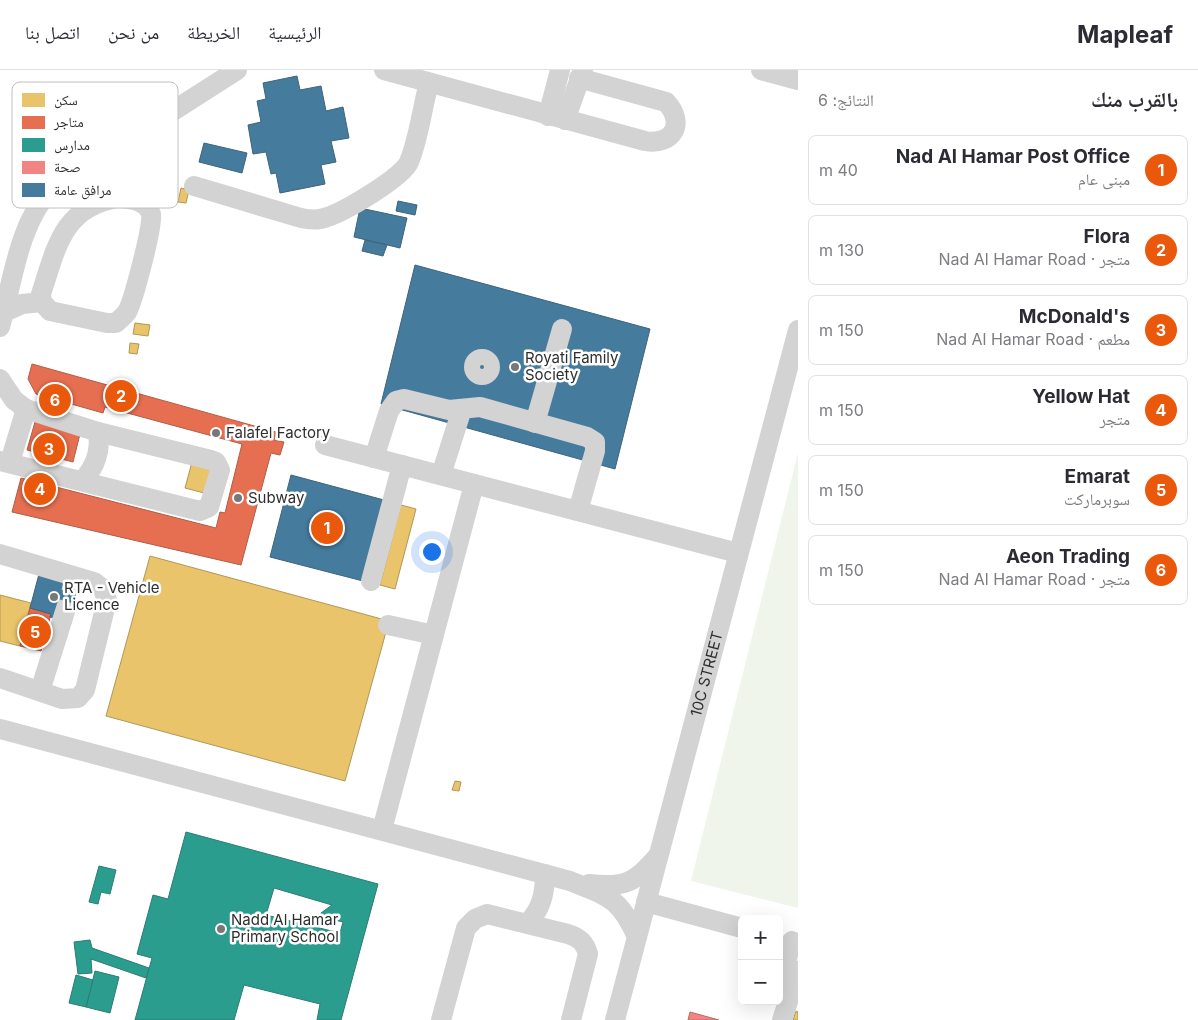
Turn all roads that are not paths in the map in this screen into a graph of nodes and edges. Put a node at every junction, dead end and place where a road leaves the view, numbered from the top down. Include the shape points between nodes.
1 (237, 70) edge
2 (384, 70) edge
3 (761, 70) edge
4 (556, 71) edge
5 (581, 74) edge
6 (798, 80) edge
7 (428, 83) junction
8 (178, 108) edge
9 (557, 118) junction
10 (194, 186) dead end
11 (36, 208) edge
12 (89, 208) edge
13 (148, 208) edge
14 (12, 280) junction
15 (42, 298) junction
16 (2, 319) edge
17 (562, 329) dead end
18 (798, 330) edge
19 (484, 375) dead end
20 (0, 379) edge
21 (471, 408) junction
22 (26, 409) junction
23 (535, 423) junction
24 (98, 432) junction
25 (325, 445) dead end
26 (374, 458) junction
27 (5, 461) edge
28 (402, 465) junction
29 (441, 475) junction
30 (83, 480) junction
31 (474, 484) junction
32 (578, 511) junction
33 (738, 553) junction
34 (0, 554) edge
35 (371, 581) dead end
36 (62, 621) tunnel mouth
37 (388, 625) dead end
38 (434, 635) junction
39 (0, 678) edge
40 (45, 693) junction
41 (0, 729) edge
42 (382, 830) junction
43 (660, 853) junction
44 (545, 874) junction
45 (570, 881) junction
46 (646, 902) junction
47 (528, 923) junction
48 (738, 927) edge
49 (637, 937) junction
50 (790, 941) edge
51 (783, 970) edge
52 (798, 970) edge
53 (774, 1005) edge
54 (441, 1020) edge
55 (571, 1020) edge
56 (615, 1020) edge
57 (770, 1020) edge
58 (782, 1020) edge

1 - 8 street
2 - 7 street
3 - 6 street
4 - 9 street
5 - 9 street
5 - 9 street via 666,102 674,110 674,132 666,140 656,143
7 - 9 street
7 - 10 street via 404,170 391,181 328,217 319,220 301,218
11 - 14 street
12 - 15 street via 81,212 62,234
13 - 15 street via 152,214 150,231 128,311 122,318 116,322 98,322 50,311
14 - 15 street
14 - 16 street
15 - 16 street via 22,304
17 - 23 street
18 - 33 street, 10C STREET
19 - 21 street via 486,385
20 - 22 street via 14,400
21 - 23 street
21 - 26 street via 449,410 404,399 396,401 389,411
21 - 29 street
22 - 24 street
22 - 27 street
23 - 32 street via 595,442
24 - 30 street via 99,453
24 - 30 street via 216,462 220,470 212,502 200,512
25 - 26 street
26 - 28 street
27 - 30 street
28 - 29 street
28 - 35 street
29 - 31 street
31 - 32 street
31 - 38 street
32 - 33 street
33 - 43 street, 10C STREET
34 - 40 street via 79,580 96,588 100,598 82,667 73,683
36 - 40 street
37 - 38 street
38 - 42 street
39 - 40 street
41 - 42 street
42 - 44 street
43 - 45 street via 639,877 628,883 615,886
43 - 46 street, 10C STREET
44 - 45 street
44 - 47 street via 544,896
45 - 49 street via 617,903
46 - 48 street
46 - 49 street, 10C STREET
47 - 54 street via 487,914 466,928
47 - 55 street via 578,937 585,944 587,959
49 - 56 street, 10C STREET
50 - 51 street
52 - 58 street
53 - 57 street

